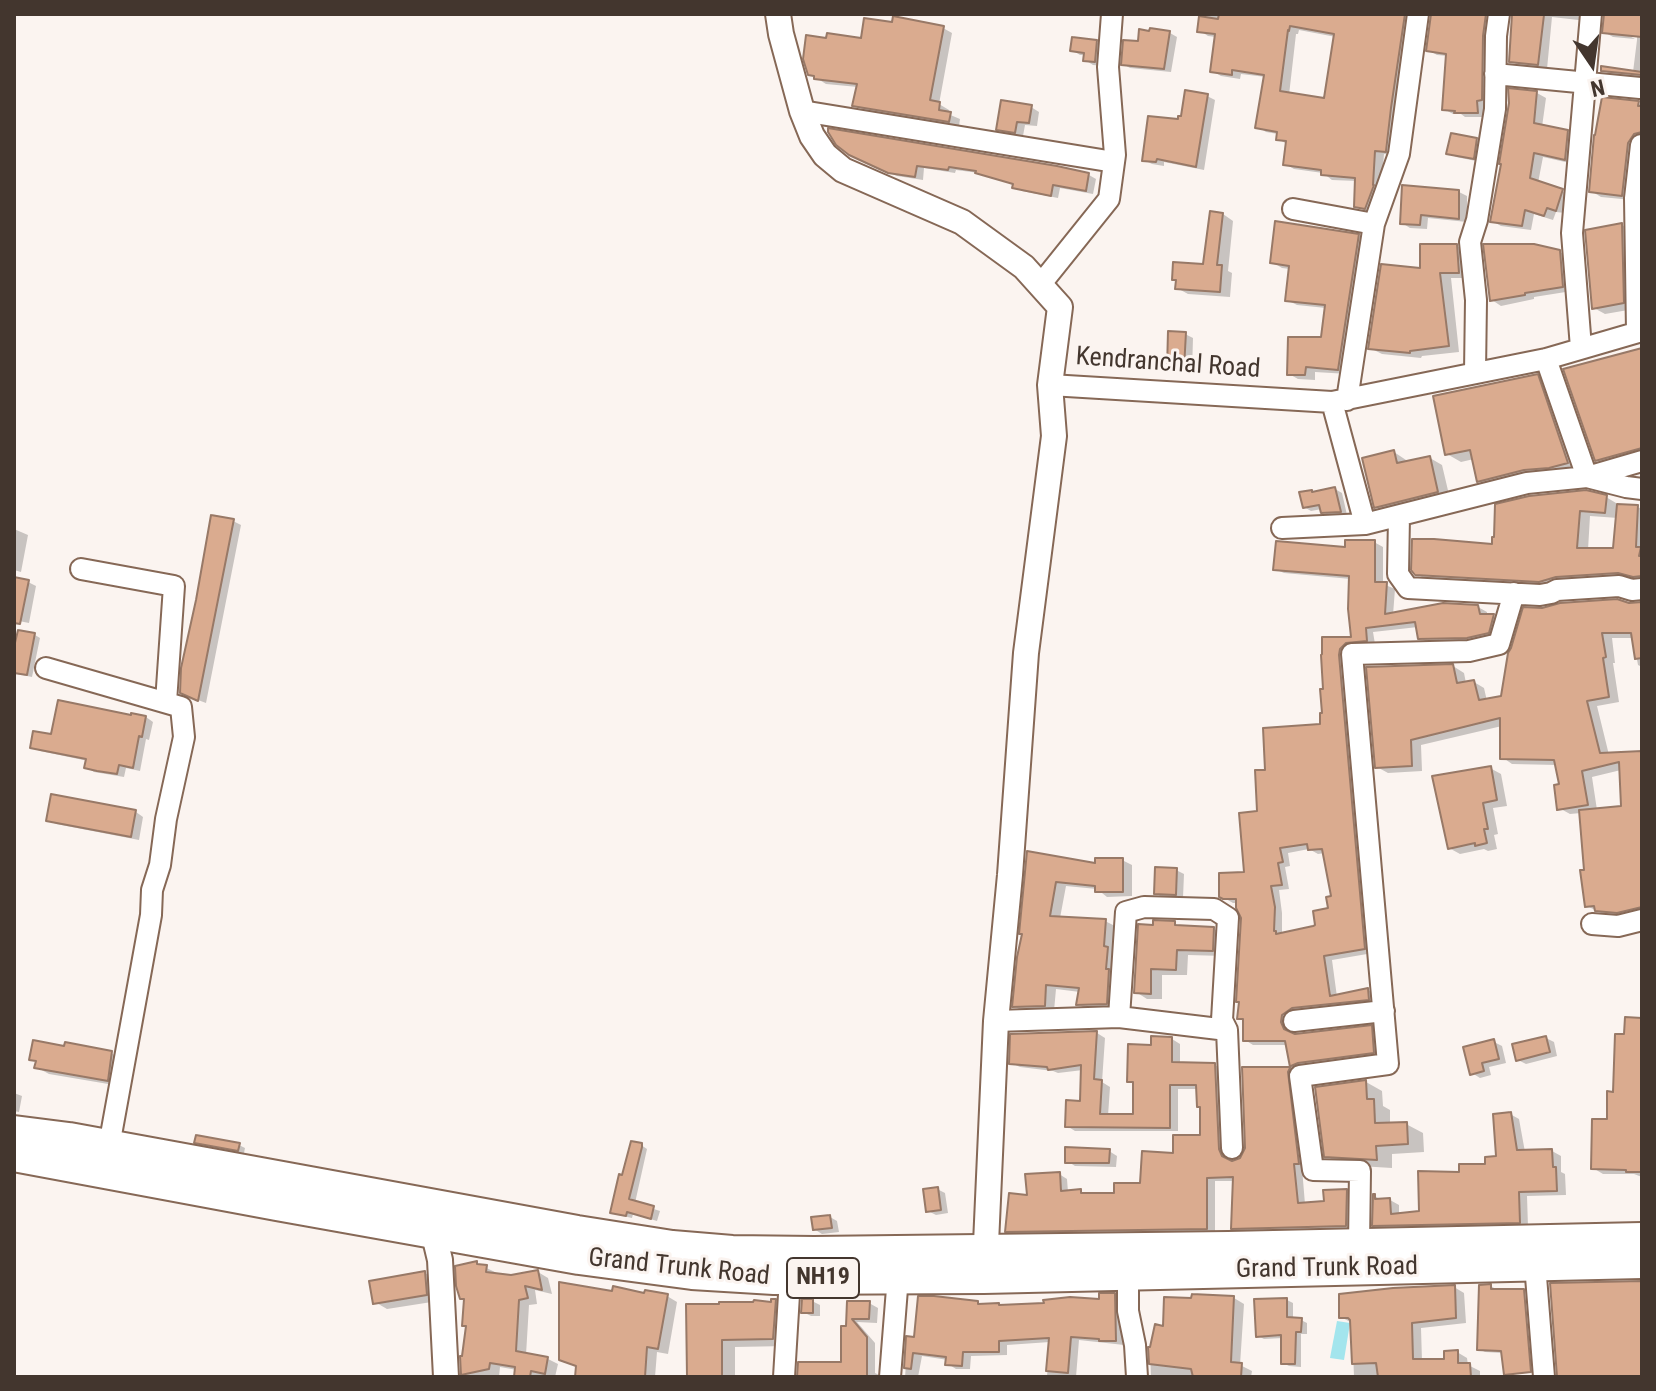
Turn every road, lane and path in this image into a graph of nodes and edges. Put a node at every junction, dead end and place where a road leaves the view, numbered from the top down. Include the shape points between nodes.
1 (778, 14) edge
2 (1112, 14) edge
3 (1418, 14) edge
4 (1499, 14) edge
5 (1591, 14) edge
6 (1495, 74) junction
7 (1585, 82) junction
8 (1640, 88) dead end
9 (802, 111) junction
10 (1642, 145) edge
11 (1114, 162) junction
12 (1293, 209) dead end
13 (1374, 224) junction
14 (1040, 285) junction
15 (1640, 332) edge
16 (1581, 348) junction
17 (1546, 359) junction
18 (1475, 372) junction
19 (1050, 385) junction
20 (1340, 401) junction
21 (1642, 461) edge
22 (1587, 477) junction
23 (1642, 489) edge
24 (1399, 516) junction
25 (1365, 524) junction
26 (1282, 528) dead end
27 (81, 569) dead end
28 (1642, 589) edge
29 (1514, 593) junction
30 (46, 668) dead end
31 (166, 702) junction
32 (1642, 920) edge
33 (1592, 924) dead end
34 (1384, 1011) junction
35 (1119, 1017) junction
36 (996, 1021) junction
37 (1294, 1021) dead end
38 (1227, 1030) junction
39 (14, 1132) edge
40 (109, 1146) junction
41 (1232, 1148) dead end
42 (14, 1155) edge
43 (430, 1218) junction
44 (1642, 1239) edge
45 (1359, 1244) junction
46 (1642, 1262) edge
47 (985, 1263) junction
48 (1535, 1264) junction
49 (1128, 1273) junction
50 (898, 1276) junction
51 (790, 1278) junction
52 (446, 1377) edge
53 (784, 1377) edge
54 (890, 1377) edge
55 (1137, 1377) edge
56 (1544, 1377) edge

1 - 9 street, Kendranchal Road
2 - 11 street via 1108,67
3 - 13 street via 1399,154
4 - 6 street
5 - 7 street
6 - 7 street
6 - 18 street via 1495,109 1470,242
7 - 8 street
7 - 16 street via 1572,233
9 - 11 street
9 - 14 street, Kendranchal Road via 825,155 843,170 962,222
10 - 15 street via 1635,198
11 - 14 street via 1109,199
12 - 13 street
13 - 20 street
14 - 19 street, Kendranchal Road via 1060,307
15 - 16 street, Kendranchal Road
16 - 17 street, Kendranchal Road
17 - 18 street, Kendranchal Road
17 - 22 street
18 - 20 street, Kendranchal Road
19 - 20 street, Kendranchal Road
19 - 36 street via 1054,436 1026,653
20 - 25 street
21 - 22 street
22 - 23 street
22 - 24 street via 1527,483
24 - 25 street
24 - 29 street via 1398,574 1408,588
25 - 26 street
27 - 31 street via 174,586
28 - 29 street
29 - 34 street via 1499,644 1469,651 1352,654
30 - 31 street
31 - 40 street via 181,707 184,737
32 - 33 street via 1618,926
34 - 37 street
34 - 45 street via 1388,1064 1300,1076 1313,1170 1360,1171
35 - 36 street
35 - 38 street
35 - 38 street via 1126,912 1144,907 1214,909 1228,918 1222,1020
36 - 47 street
38 - 41 street
39 - 40 highway, Grand Trunk Road / NH19
40 - 43 highway, Grand Trunk Road / NH19
42 - 43 highway, Grand Trunk Road / NH19
43 - 47 highway, Grand Trunk Road / NH19 via 732,1252
43 - 51 highway, Grand Trunk Road / NH19 via 579,1258 692,1273
43 - 52 street via 440,1260
44 - 45 highway, Grand Trunk Road / NH19
45 - 47 highway, Grand Trunk Road / NH19
46 - 48 highway, Grand Trunk Road / NH19
47 - 49 highway, Grand Trunk Road / NH19
47 - 50 highway, Grand Trunk Road / NH19
48 - 49 highway, Grand Trunk Road / NH19
48 - 56 street
49 - 55 street
50 - 51 highway, Grand Trunk Road / NH19
50 - 54 street
51 - 53 street

